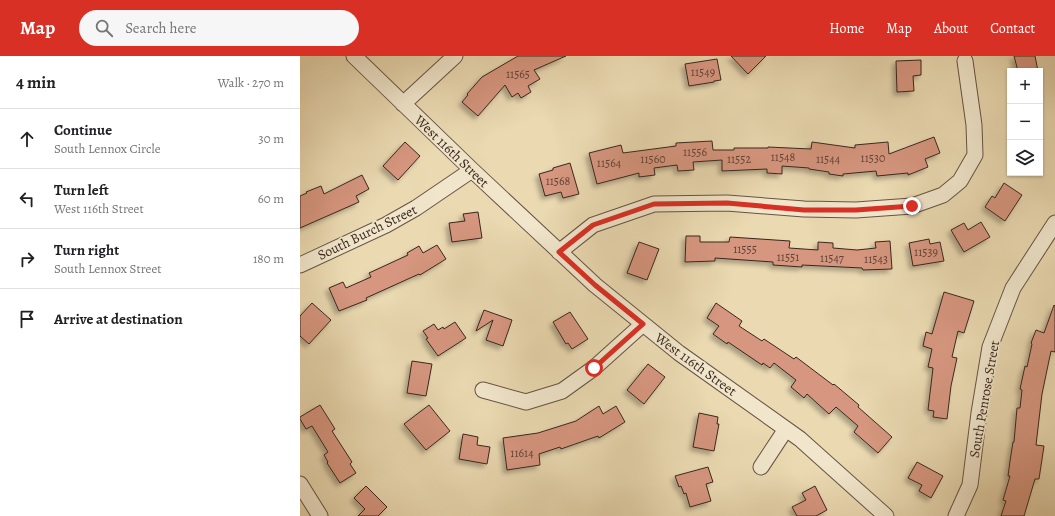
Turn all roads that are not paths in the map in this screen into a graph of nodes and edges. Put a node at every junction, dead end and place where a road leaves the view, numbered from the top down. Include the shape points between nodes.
1 (354, 56) edge
2 (455, 56) edge
3 (965, 61) dead end
4 (403, 104) junction
5 (472, 170) junction
6 (1055, 222) edge
7 (559, 252) junction
8 (300, 265) edge
9 (643, 324) junction
10 (483, 390) dead end
11 (786, 429) junction
12 (762, 468) dead end
13 (300, 484) edge
14 (320, 516) edge
15 (886, 516) edge
16 (956, 516) edge

1 - 4 street, West 116th Street
2 - 4 street
3 - 7 street via 974,125 975,155 960,181 943,195 912,206 856,210 804,210 727,203 654,204 593,225
4 - 5 street, West 116th Street
5 - 7 street, West 116th Street
5 - 8 street, South Burch Street via 392,222
6 - 16 street, South Penrose Street via 1013,288 990,347 970,485
7 - 9 street, West 116th Street
9 - 10 street via 594,368 562,391 526,402
9 - 11 street, West 116th Street via 679,353
11 - 12 street
11 - 15 street, West 116th Street
13 - 14 street

